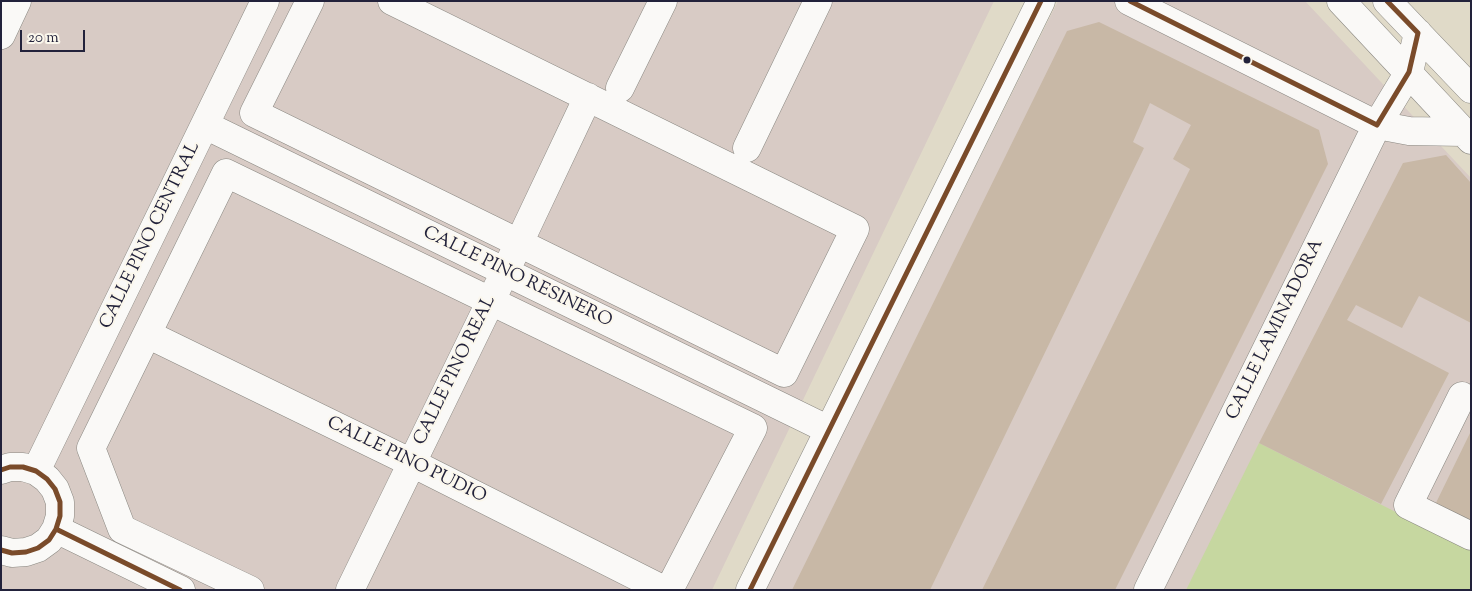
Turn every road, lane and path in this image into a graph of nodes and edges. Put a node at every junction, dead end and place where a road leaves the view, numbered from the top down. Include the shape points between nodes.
1 (17, 1) edge
2 (265, 1) edge
3 (310, 1) edge
4 (392, 1) edge
5 (663, 1) edge
6 (818, 1) edge
7 (1041, 1) edge
8 (1129, 1) edge
9 (1341, 1) edge
10 (1398, 3) edge
11 (1418, 33) junction
12 (1, 35) edge
13 (1409, 72) junction
14 (620, 88) dead end
15 (1471, 89) edge
16 (588, 97) junction
17 (205, 125) junction
18 (1377, 125) junction
19 (1467, 136) edge
20 (747, 148) dead end
21 (380, 174) junction
22 (365, 204) junction
23 (351, 234) junction
24 (150, 238) junction
25 (519, 243) junction
26 (186, 255) junction
27 (505, 272) junction
28 (491, 301) junction
29 (659, 312) junction
30 (147, 334) junction
31 (644, 340) junction
32 (630, 368) junction
33 (80, 381) junction
34 (1462, 396) dead end
35 (116, 398) junction
36 (829, 430) junction
37 (412, 462) junction
38 (1, 470) edge
39 (36, 471) junction
40 (56, 528) junction
41 (1471, 536) edge
42 (1, 550) edge
43 (181, 590) edge
44 (250, 590) edge
45 (350, 590) edge
46 (664, 590) edge
47 (669, 590) edge
48 (750, 590) edge
49 (1148, 590) edge

1 - 12 street
2 - 17 street, CALLE PINO CENTRAL
3 - 21 street via 254,113
4 - 16 street
5 - 14 street
6 - 20 street
7 - 36 street
8 - 18 street
9 - 13 street
10 - 11 street
11 - 13 street, CALLE LAMINADORA
11 - 15 street
13 - 18 street, CALLE LAMINADORA
13 - 19 street
16 - 25 street, CALLE PINO REAL
16 - 29 street via 855,229 784,374
17 - 22 street, CALLE PINO RESINERO
17 - 24 street, CALLE PINO CENTRAL
18 - 19 street
18 - 49 street, CALLE LAMINADORA
21 - 22 street
21 - 25 street
22 - 23 street
22 - 27 street, CALLE PINO RESINERO
23 - 26 street via 226,173
23 - 28 street
24 - 26 street
24 - 33 street, CALLE PINO CENTRAL
25 - 27 street, CALLE PINO REAL
25 - 29 street
26 - 30 street
27 - 28 street, CALLE PINO REAL
27 - 31 street, CALLE PINO RESINERO
28 - 32 street
28 - 37 street, CALLE PINO REAL
29 - 31 street
30 - 35 street
30 - 37 street, CALLE PINO PUDIO
31 - 32 street
31 - 36 street, CALLE PINO RESINERO
32 - 47 street via 753,428
33 - 35 street
33 - 39 street, CALLE PINO CENTRAL
34 - 41 street via 1408,505
35 - 44 street via 91,448 122,528
36 - 48 street
37 - 45 street, CALLE PINO REAL
37 - 46 street, CALLE PINO PUDIO
38 - 39 street via 23,467
39 - 40 street via 55,489 60,502
40 - 42 street via 49,540 38,548 12,553
40 - 43 street

